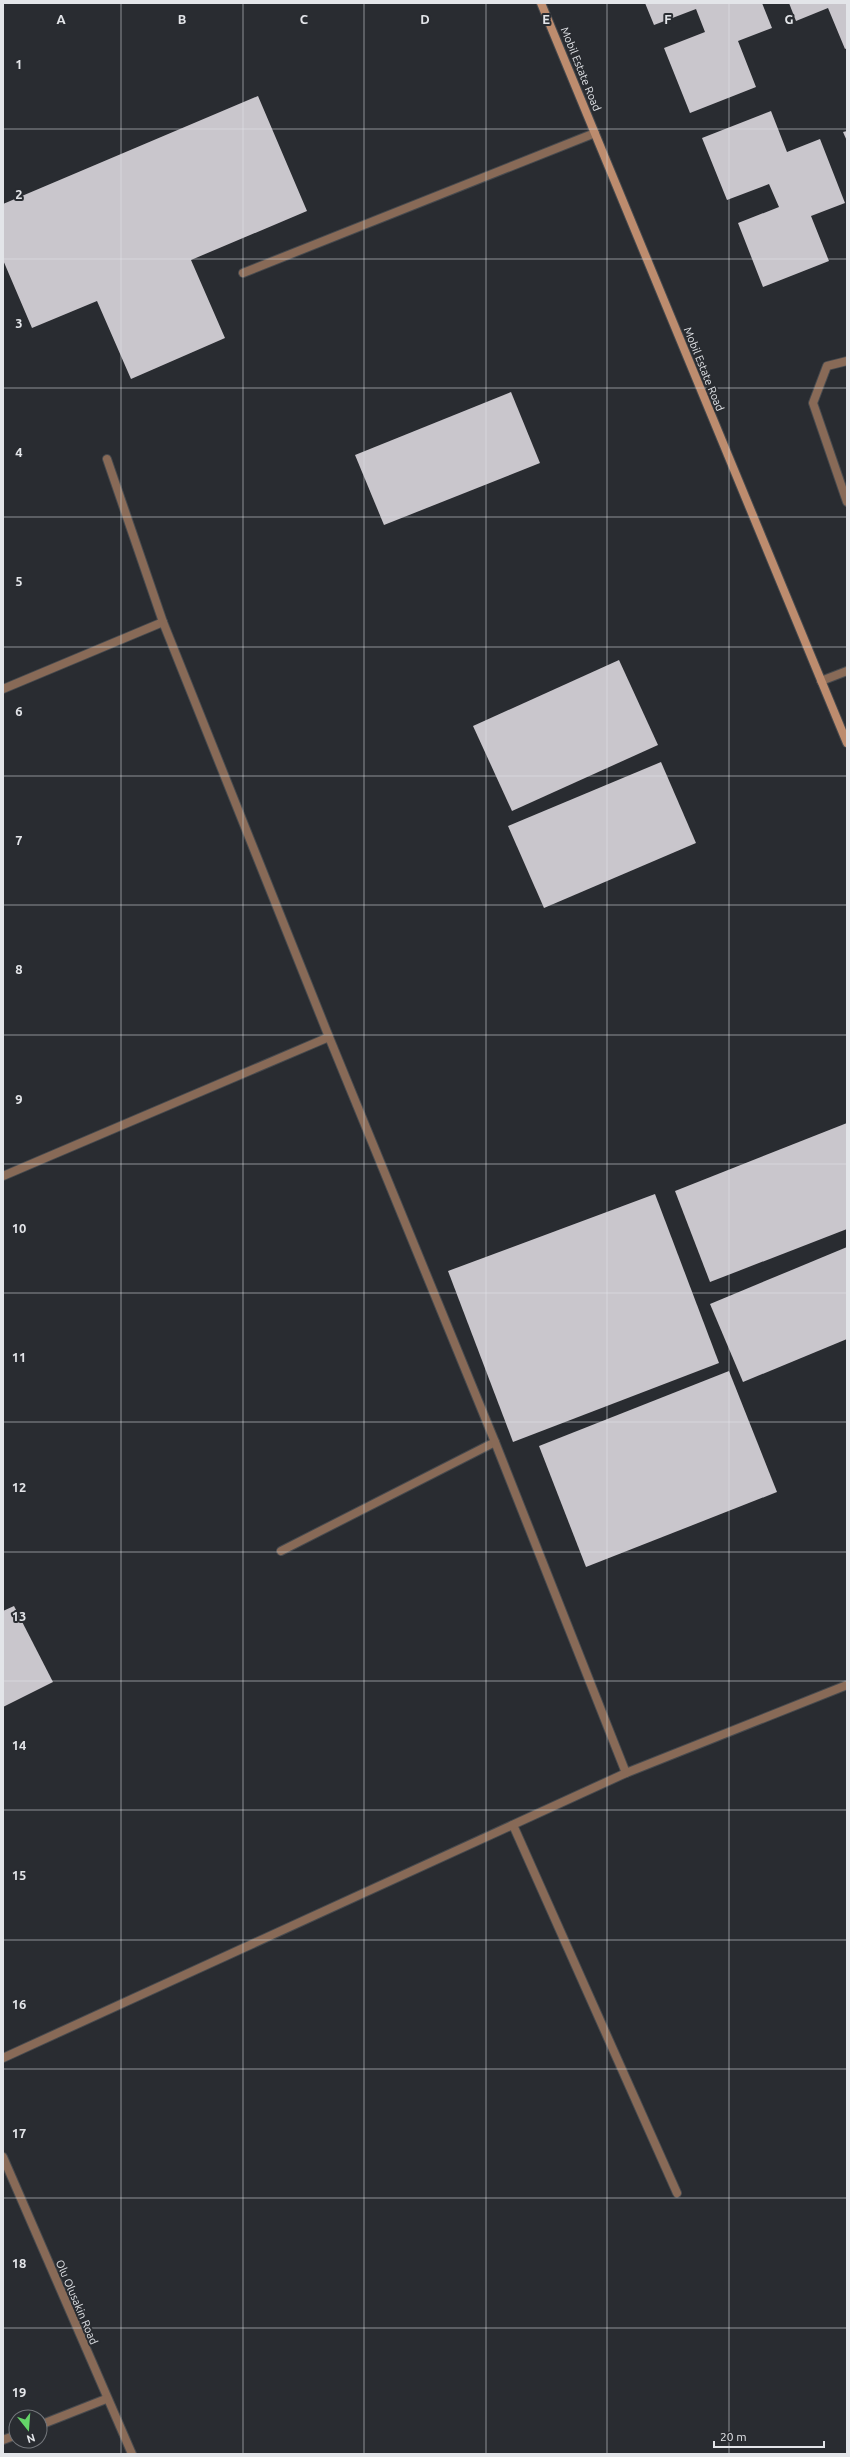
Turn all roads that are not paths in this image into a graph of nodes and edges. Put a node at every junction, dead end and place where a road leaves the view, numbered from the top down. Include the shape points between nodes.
1 (541, 3) edge
2 (595, 133) junction
3 (243, 273) dead end
4 (847, 361) edge
5 (107, 460) dead end
6 (847, 502) edge
7 (163, 622) junction
8 (847, 671) edge
9 (821, 681) junction
10 (3, 689) edge
11 (847, 743) edge
12 (329, 1037) junction
13 (3, 1176) edge
14 (495, 1442) junction
15 (281, 1551) dead end
16 (847, 1685) edge
17 (626, 1773) junction
18 (513, 1825) junction
19 (3, 2058) edge
20 (3, 2157) edge
21 (677, 2193) dead end
22 (106, 2399) junction
23 (48, 2422) edge
24 (132, 2454) edge

1 - 2 main road, Mobil Estate Road
2 - 3 street
2 - 9 main road, Mobil Estate Road
4 - 6 street via 827,366 813,403
5 - 7 street
7 - 10 street
7 - 12 street
8 - 9 street
9 - 11 main road, Mobil Estate Road
12 - 13 street
12 - 14 street
14 - 15 street
14 - 17 street
16 - 17 street
17 - 18 street
18 - 19 street
18 - 21 street
20 - 22 street, Olu Olusakin Road
22 - 23 street
22 - 24 street, Olu Olusakin Road

